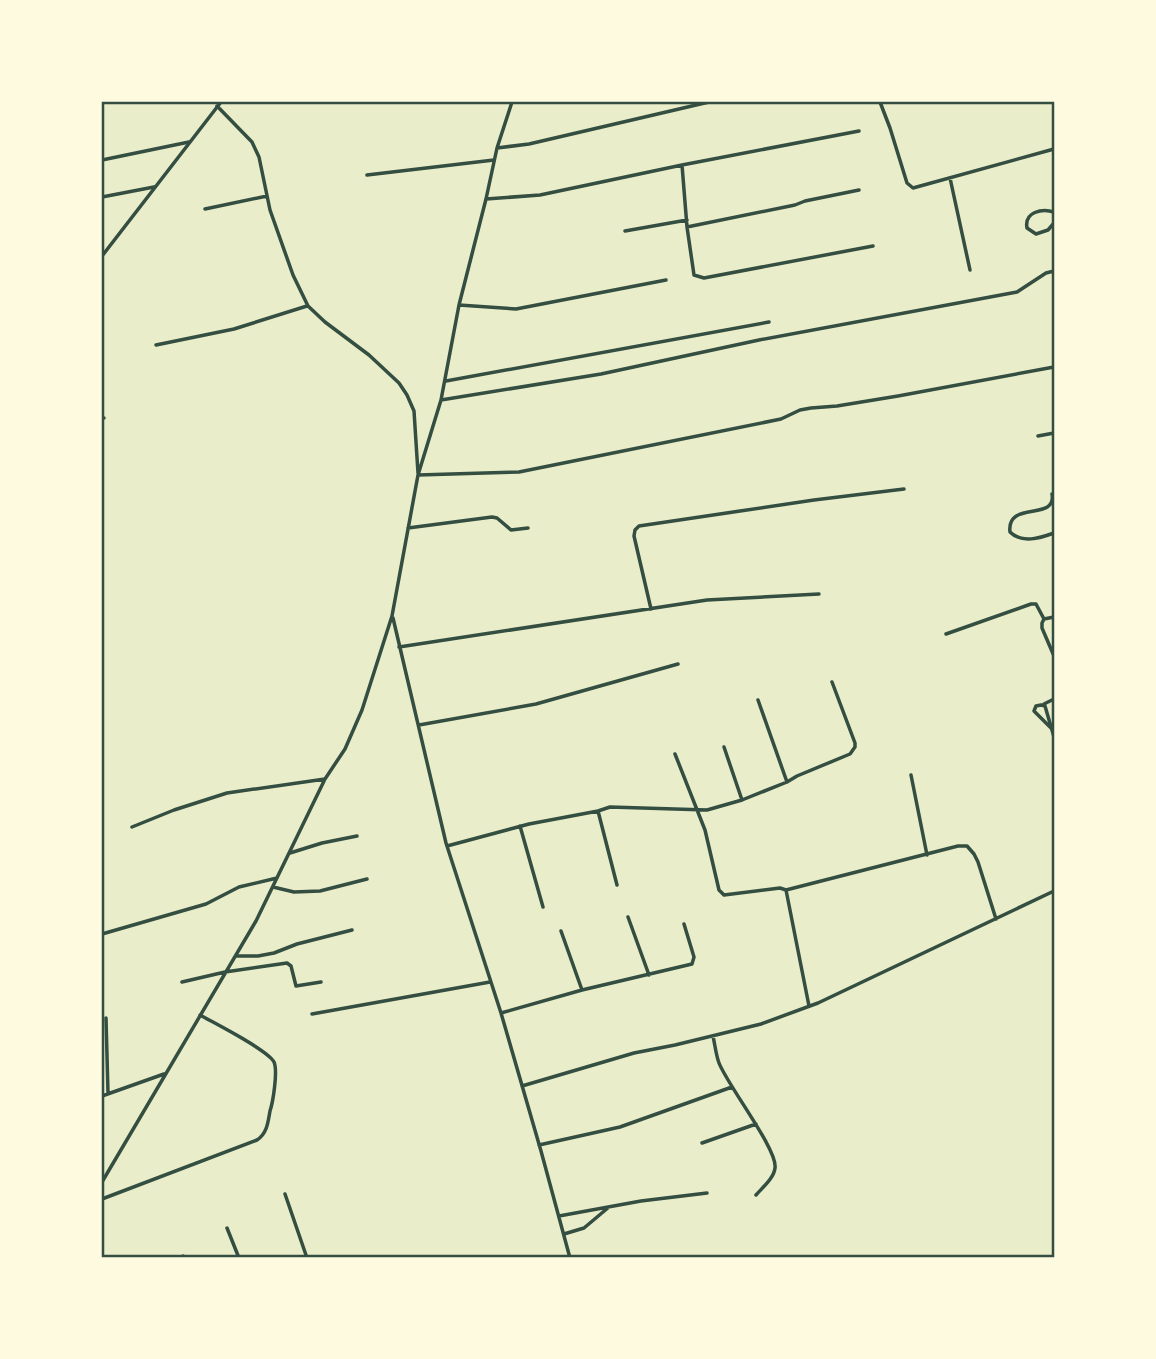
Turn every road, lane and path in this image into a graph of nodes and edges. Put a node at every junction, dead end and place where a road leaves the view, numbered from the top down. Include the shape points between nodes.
1 (512, 102) edge
2 (709, 102) edge
3 (880, 102) edge
4 (219, 104) edge
5 (859, 131) dead end
6 (189, 142) junction
7 (497, 148) junction
8 (1055, 149) edge
9 (102, 160) edge
10 (494, 160) junction
11 (682, 165) junction
12 (367, 175) dead end
13 (950, 178) junction
14 (154, 187) junction
15 (859, 190) dead end
16 (267, 196) junction
17 (102, 197) edge
18 (486, 199) junction
19 (205, 209) dead end
20 (1055, 212) edge
21 (687, 220) junction
22 (1055, 223) edge
23 (687, 227) junction
24 (625, 231) dead end
25 (873, 246) dead end
26 (102, 256) edge
27 (970, 270) dead end
28 (1055, 271) edge
29 (666, 281) dead end
30 (459, 305) junction
31 (307, 306) junction
32 (769, 322) dead end
33 (156, 345) dead end
34 (1055, 368) edge
35 (446, 381) junction
36 (441, 400) junction
37 (1055, 433) edge
38 (1038, 436) dead end
39 (418, 475) junction
40 (904, 489) dead end
41 (1052, 494) dead end
42 (408, 528) junction
43 (528, 528) dead end
44 (1055, 533) edge
45 (820, 594) dead end
46 (651, 609) junction
47 (392, 616) junction
48 (1055, 617) edge
49 (1044, 619) junction
50 (946, 634) dead end
51 (399, 647) junction
52 (1055, 656) edge
53 (678, 664) dead end
54 (832, 682) dead end
55 (1055, 699) edge
56 (758, 700) dead end
57 (1044, 705) junction
58 (419, 726) junction
59 (1052, 729) junction
60 (1055, 737) edge
61 (724, 747) dead end
62 (675, 754) dead end
63 (911, 775) dead end
64 (325, 779) junction
65 (787, 782) junction
66 (742, 800) junction
67 (696, 810) junction
68 (598, 811) junction
69 (520, 826) junction
70 (132, 827) dead end
71 (357, 836) dead end
72 (447, 846) junction
73 (289, 853) junction
74 (927, 855) junction
75 (277, 878) junction
76 (367, 879) dead end
77 (617, 885) dead end
78 (273, 887) junction
79 (786, 890) junction
80 (1055, 891) edge
81 (543, 907) dead end
82 (628, 917) dead end
83 (996, 919) junction
84 (684, 924) dead end
85 (352, 930) dead end
86 (561, 931) dead end
87 (102, 934) edge
88 (237, 956) junction
89 (225, 972) junction
90 (649, 975) junction
91 (182, 982) dead end
92 (321, 982) dead end
93 (490, 982) junction
94 (582, 990) junction
95 (809, 1006) junction
96 (501, 1013) junction
97 (312, 1014) dead end
98 (200, 1015) junction
99 (106, 1018) dead end
100 (713, 1036) junction
101 (166, 1073) junction
102 (522, 1086) junction
103 (732, 1087) junction
104 (108, 1093) junction
105 (102, 1096) edge
106 (756, 1124) junction
107 (702, 1143) dead end
108 (539, 1144) junction
109 (102, 1182) edge
110 (707, 1193) dead end
111 (285, 1194) dead end
112 (756, 1195) dead end
113 (102, 1199) edge
114 (610, 1207) junction
115 (559, 1216) junction
116 (227, 1228) dead end
117 (564, 1234) junction
118 (239, 1258) edge
119 (307, 1258) edge
120 (570, 1258) edge

1 - 7 street
2 - 7 street
3 - 13 street via 907,183 914,188
4 - 6 street
4 - 16 street via 256,149
5 - 11 street
6 - 9 street
6 - 14 street
7 - 10 street
8 - 13 street
10 - 12 street
10 - 18 street
11 - 18 street via 540,195
11 - 21 street
13 - 27 street
14 - 17 street
14 - 26 street
15 - 23 street
16 - 19 street
16 - 31 street
18 - 30 street
20 - 22 street via 1039,211 1026,222 1036,234
21 - 23 street
21 - 24 street
23 - 25 street via 694,275 704,278
28 - 36 street via 1017,292 601,374
29 - 30 street via 516,309
30 - 35 street
31 - 33 street via 234,329
31 - 39 street via 369,355 407,395 414,411
32 - 35 street
34 - 39 street via 800,410 781,419 519,472
35 - 36 street
36 - 39 street
37 - 38 street
39 - 42 street
40 - 46 street via 639,526 634,536
41 - 44 street via 1052,504 1017,514 1009,525 1019,539
42 - 43 street via 492,517 511,530
42 - 47 street
45 - 46 street via 707,600
46 - 51 street
47 - 51 street
47 - 64 street via 362,710
48 - 49 street
49 - 50 street via 1036,604 1031,604
49 - 52 street via 1042,628
51 - 58 street
53 - 58 street via 536,704
54 - 65 street via 855,743 853,751
55 - 57 street
56 - 65 street
57 - 59 street
57 - 59 street via 1034,711
58 - 72 street
59 - 60 street
61 - 66 street
62 - 67 street
63 - 74 street
64 - 70 street via 228,793
64 - 73 street
65 - 66 street
66 - 67 street
67 - 68 street via 610,807
67 - 79 street via 724,895
68 - 69 street
68 - 77 street
69 - 72 street
69 - 81 street
71 - 73 street
72 - 93 street
73 - 75 street
74 - 79 street
74 - 83 street via 967,846 978,862
75 - 78 street
75 - 87 street
76 - 78 street via 320,891
78 - 88 street
79 - 95 street
80 - 83 street
82 - 90 street
83 - 95 street
84 - 90 street via 694,962
85 - 88 street via 274,953
86 - 94 street
88 - 89 street
89 - 91 street
89 - 92 street via 288,963 296,986
89 - 98 street
90 - 94 street
93 - 96 street
93 - 97 street
94 - 96 street
95 - 100 street
96 - 102 street
98 - 101 street
98 - 113 street via 273,1060 272,1104 264,1135
99 - 104 street
100 - 102 street
100 - 103 street
101 - 104 street
101 - 109 street
102 - 108 street
103 - 106 street
103 - 108 street via 620,1127
104 - 105 street
106 - 107 street
106 - 112 street via 775,1162 775,1171
108 - 115 street
110 - 114 street
111 - 119 street
114 - 115 street
114 - 117 street via 584,1228
115 - 117 street
116 - 118 street
117 - 120 street

